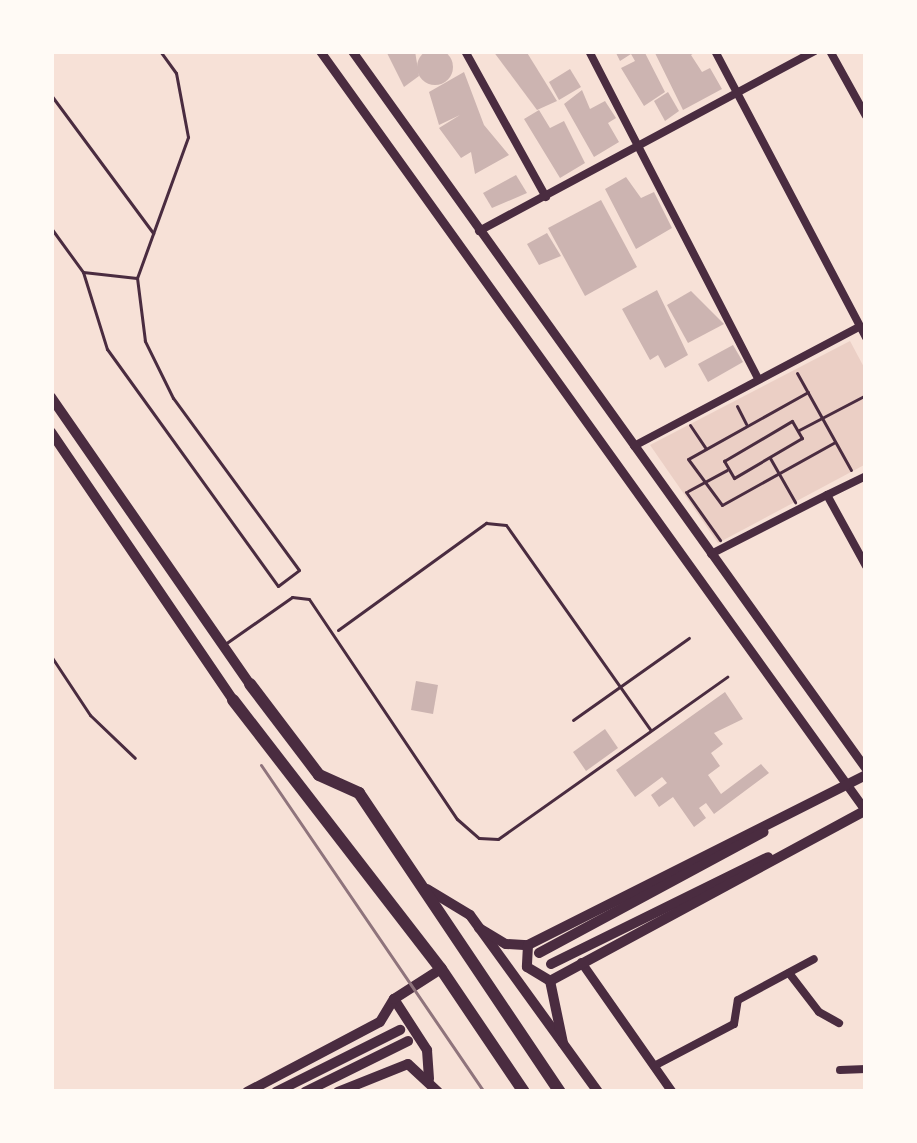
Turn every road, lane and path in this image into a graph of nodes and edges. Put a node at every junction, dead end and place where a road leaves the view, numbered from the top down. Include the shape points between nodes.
1 (160, 51) edge
2 (320, 51) edge
3 (352, 51) edge
4 (465, 51) edge
5 (590, 51) edge
6 (715, 51) edge
7 (815, 51) edge
8 (830, 51) edge
9 (737, 94) junction
10 (51, 95) edge
11 (866, 116) edge
12 (642, 147) junction
13 (546, 196) junction
14 (51, 228) edge
15 (479, 231) junction
16 (153, 233) junction
17 (83, 272) junction
18 (137, 278) junction
19 (860, 326) junction
20 (866, 338) edge
21 (572, 361) junction
22 (791, 361) junction
23 (550, 377) junction
24 (758, 377) junction
25 (808, 392) junction
26 (730, 393) junction
27 (866, 395) edge
28 (51, 397) edge
29 (685, 417) junction
30 (821, 417) junction
31 (747, 425) junction
32 (797, 430) junction
33 (51, 432) edge
34 (835, 442) junction
35 (633, 446) junction
36 (706, 448) junction
37 (770, 457) junction
38 (729, 469) junction
39 (778, 473) junction
40 (861, 478) edge
41 (705, 482) junction
42 (686, 492) junction
43 (826, 495) junction
44 (671, 500) junction
45 (799, 509) junction
46 (724, 547) junction
47 (159, 552) junction
48 (710, 554) junction
49 (142, 564) junction
50 (866, 566) edge
51 (278, 586) junction
52 (289, 599) junction
53 (336, 631) junction
54 (689, 638) dead end
55 (772, 641) junction
56 (223, 645) junction
57 (51, 656) edge
58 (752, 656) junction
59 (204, 658) junction
60 (728, 677) dead end
61 (250, 684) joint
62 (620, 687) junction
63 (233, 700) joint
64 (573, 720) dead end
65 (285, 729) junction
66 (651, 731) junction
67 (270, 740) junction
68 (135, 758) dead end
69 (866, 772) edge
70 (848, 785) junction
71 (866, 810) edge
72 (791, 850) junction
73 (427, 889) junction
74 (479, 928) junction
75 (533, 949) junction
76 (814, 959) dead end
77 (581, 962) junction
78 (551, 964) dead end
79 (442, 969) junction
80 (789, 973) junction
81 (550, 981) junction
82 (394, 999) junction
83 (838, 1023) dead end
84 (562, 1043) junction
85 (654, 1066) junction
86 (866, 1069) edge
87 (840, 1070) dead end
88 (429, 1079) junction
89 (248, 1092) edge
90 (276, 1092) edge
91 (304, 1092) edge
92 (338, 1092) edge
93 (438, 1092) edge
94 (524, 1092) edge
95 (560, 1092) edge
96 (598, 1092) edge
97 (672, 1092) edge

1 - 16 lane via 176,73 188,137
2 - 23 street
3 - 15 street
4 - 13 street
5 - 12 street
6 - 9 street
7 - 9 street
8 - 11 street
9 - 12 street
9 - 19 street
10 - 16 lane
12 - 13 street
12 - 24 street
13 - 15 street
14 - 17 lane
15 - 21 street
16 - 18 lane
17 - 18 lane
17 - 51 lane via 107,349
18 - 51 lane via 145,341 173,398 299,570
19 - 20 street
19 - 22 street
21 - 23 street
21 - 35 street
22 - 24 street
22 - 25 path
23 - 58 street
24 - 26 street
25 - 30 path
25 - 31 path
26 - 29 street
26 - 31 path
27 - 30 path
28 - 47 main road
29 - 35 street
29 - 36 path
30 - 32 path
30 - 34 path
31 - 36 path
32 - 37 path via 802,439
32 - 38 path via 792,422 724,461
33 - 49 main road
34 - 39 path
34 - 40 path
35 - 44 street
36 - 41 path via 688,459
37 - 38 path via 734,478
37 - 39 path
38 - 41 path
39 - 41 path via 722,506
39 - 45 path
40 - 43 street
41 - 42 path
42 - 44 path
42 - 46 path
43 - 45 street
43 - 50 street
44 - 48 street
45 - 46 street
46 - 48 street
47 - 49 main road
47 - 56 main road
48 - 55 street
49 - 59 main road
51 - 52 lane
52 - 53 lane via 309,599
52 - 56 lane
53 - 62 lane via 486,523 506,525
53 - 66 lane via 457,818 479,838 498,839
54 - 62 lane
55 - 58 street
55 - 69 street
56 - 59 main road
56 - 61 main road
57 - 68 lane via 89,716
58 - 70 street
59 - 63 main road
60 - 66 lane
61 - 65 highway
62 - 64 lane
62 - 66 lane
63 - 67 highway
65 - 67 highway
65 - 73 highway via 320,775 359,793
67 - 79 highway
69 - 70 main road
70 - 71 street
70 - 75 main road
71 - 72 main road
72 - 77 main road
72 - 78 main road via 743,864
73 - 74 main road
73 - 95 highway
74 - 75 main road
74 - 84 main road
75 - 81 main road via 527,967
76 - 80 street
77 - 81 main road
77 - 85 street
79 - 82 main road
79 - 94 highway
80 - 83 street
80 - 85 street via 738,1000 734,1024
81 - 84 main road
82 - 88 main road via 427,1050
82 - 89 main road via 380,1022
84 - 96 main road
85 - 97 street
86 - 87 street
88 - 92 main road via 393,1064
88 - 93 main road
90 - 91 main road via 404,1036

